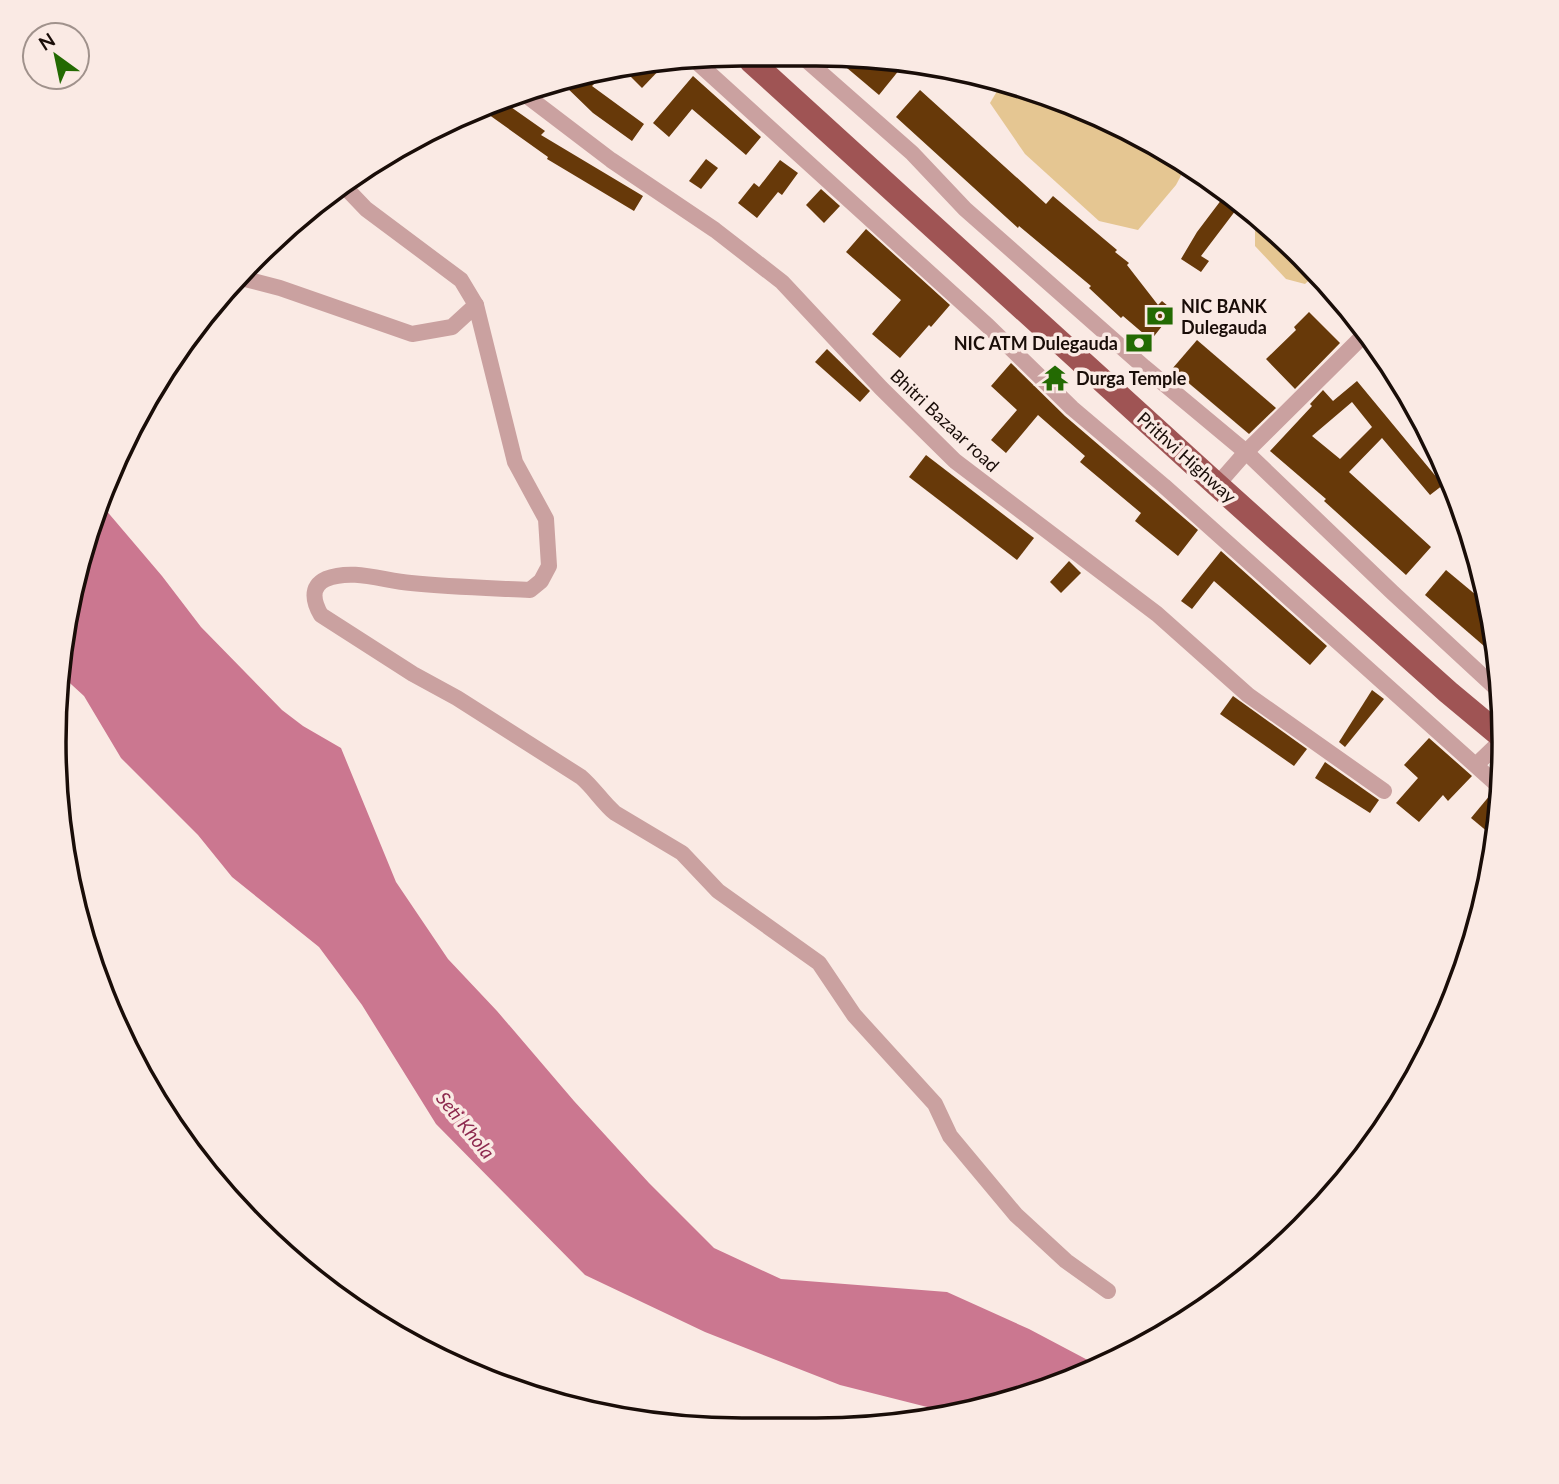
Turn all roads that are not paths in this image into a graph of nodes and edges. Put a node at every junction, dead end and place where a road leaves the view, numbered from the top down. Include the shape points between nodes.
1 (756, 66) edge
2 (813, 66) edge
3 (703, 68) edge
4 (532, 100) edge
5 (350, 192) edge
6 (249, 280) edge
7 (476, 305) junction
8 (1359, 340) edge
9 (1246, 452) junction
10 (1217, 485) junction
11 (1490, 682) edge
12 (1492, 729) edge
13 (1492, 749) edge
14 (1476, 765) junction
15 (1491, 779) edge
16 (1384, 791) dead end
17 (1108, 1291) dead end

1 - 10 highway, Prithvi Highway
2 - 9 street via 912,153 965,209
3 - 14 street via 1072,408
4 - 16 street, Bhitri Bazaar road via 782,282 955,461 1157,614 1248,695
5 - 7 street via 461,281
6 - 7 street via 412,334 452,327
7 - 17 street via 515,462 546,519 549,566 530,590 409,583 346,574 323,580 315,590 314,603 321,615 581,777 615,813 682,853 718,891 819,963 854,1015 935,1104 950,1136 1016,1215 1066,1261
8 - 9 street
9 - 10 street
9 - 11 street
10 - 12 highway, Prithvi Highway
13 - 14 street
14 - 15 street

